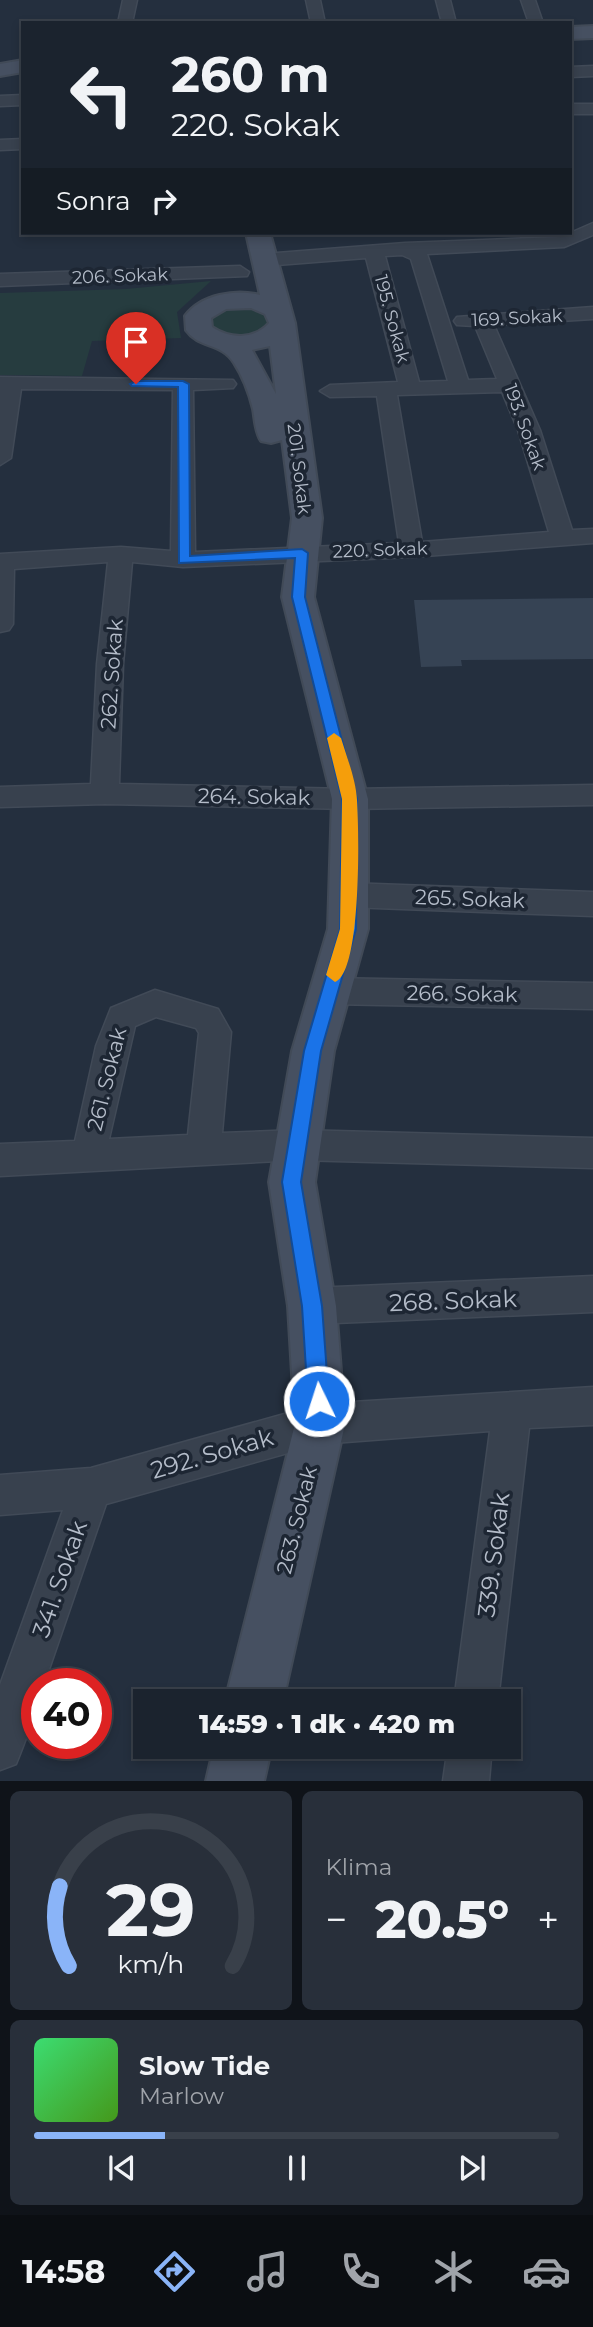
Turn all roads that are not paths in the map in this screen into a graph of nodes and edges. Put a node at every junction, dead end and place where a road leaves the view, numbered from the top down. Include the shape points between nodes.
1 (130, 0) edge
2 (313, 0) edge
3 (443, 0) edge
4 (528, 0) edge
5 (125, 21) edge
6 (318, 21) edge
7 (448, 21) edge
8 (536, 21) edge
9 (593, 30) edge
10 (572, 31) edge
11 (21, 66) edge
12 (0, 70) edge
13 (593, 71) edge
14 (572, 72) edge
15 (21, 100) edge
16 (0, 101) edge
17 (593, 108) edge
18 (572, 109) edge
19 (21, 144) edge
20 (0, 145) edge
21 (593, 228) edge
22 (564, 242) junction
23 (593, 242) edge
24 (241, 247) edge
25 (405, 249) junction
26 (374, 251) junction
27 (264, 260) junction
28 (0, 280) edge
29 (220, 303) junction
30 (278, 318) junction
31 (590, 318) edge
32 (482, 320) junction
33 (441, 321) junction
34 (232, 344) junction
35 (5, 383) edge
36 (183, 384) junction
37 (226, 384) dead end
38 (510, 385) junction
39 (410, 387) junction
40 (460, 387) junction
41 (386, 389) junction
42 (330, 391) dead end
43 (0, 458) edge
44 (593, 536) edge
45 (562, 537) junction
46 (412, 550) junction
47 (302, 553) junction
48 (121, 554) junction
49 (183, 560) junction
50 (1, 561) edge
51 (0, 624) edge
52 (105, 794) junction
53 (593, 794) edge
54 (0, 797) edge
55 (350, 799) junction
56 (348, 895) junction
57 (593, 904) edge
58 (330, 991) junction
59 (593, 996) edge
60 (298, 1145) junction
61 (204, 1148) junction
62 (89, 1153) junction
63 (593, 1153) edge
64 (0, 1160) edge
65 (593, 1294) edge
66 (312, 1306) junction
67 (593, 1406) edge
68 (512, 1409) junction
69 (320, 1424) junction
70 (91, 1488) junction
71 (0, 1495) edge
72 (257, 1689) edge
73 (477, 1689) edge
74 (0, 1748) edge
75 (240, 1759) edge
76 (469, 1759) edge
77 (234, 1781) edge
78 (466, 1781) edge

1 - 5 street
2 - 6 street
3 - 7 street
4 - 8 street
9 - 10 street
11 - 12 street
13 - 14 street
15 - 16 street
17 - 18 street
19 - 20 street
21 - 22 street
22 - 23 street
22 - 25 street
24 - 27 street, 201. Sokak
24 - 28 street, 206. Sokak
24 - 29 street, 201. Sokak
25 - 26 street
25 - 33 street via 419,256
26 - 27 street
26 - 39 street, 195. Sokak
27 - 30 street, 201. Sokak
29 - 30 street via 255,301
29 - 34 street, 201. Sokak via 205,309 197,323 207,337
30 - 34 street via 271,336
30 - 47 street, 201. Sokak via 307,519
31 - 32 street, 169. Sokak
32 - 33 street, 169. Sokak
32 - 38 street, 193. Sokak
33 - 40 street
34 - 47 street, 201. Sokak via 264,392 280,518
35 - 36 street
35 - 43 street
36 - 37 street
36 - 49 street
38 - 40 street
38 - 45 street, 193. Sokak
39 - 40 street
39 - 41 street
41 - 42 street
41 - 46 street
44 - 45 street, 220. Sokak
45 - 46 street, 220. Sokak
46 - 47 street, 220. Sokak
47 - 49 street, 220. Sokak
47 - 55 street, 263. Sokak via 298,597
48 - 49 street, 220. Sokak
48 - 50 street, 220. Sokak
48 - 52 street, 262. Sokak via 110,664
50 - 51 street
52 - 54 street, 264. Sokak
52 - 55 street, 264. Sokak
53 - 55 street, 264. Sokak
55 - 56 street, 263. Sokak
56 - 57 street, 265. Sokak
56 - 58 street, 263. Sokak via 348,929
58 - 59 street, 266. Sokak
58 - 60 street, 263. Sokak via 313,1051
60 - 61 street
60 - 63 street
60 - 66 street, 263. Sokak via 292,1182
61 - 62 street
61 - 62 street, 261. Sokak via 215,1032 207,1018 155,1003 122,1017
62 - 64 street
65 - 66 street, 268. Sokak
66 - 69 street, 263. Sokak
67 - 68 street, 292. Sokak
68 - 69 street, 292. Sokak
68 - 73 street, 339. Sokak
69 - 70 street, 292. Sokak
69 - 72 street, 263. Sokak
70 - 71 street, 292. Sokak
70 - 74 street, 341. Sokak
75 - 77 street
76 - 78 street

